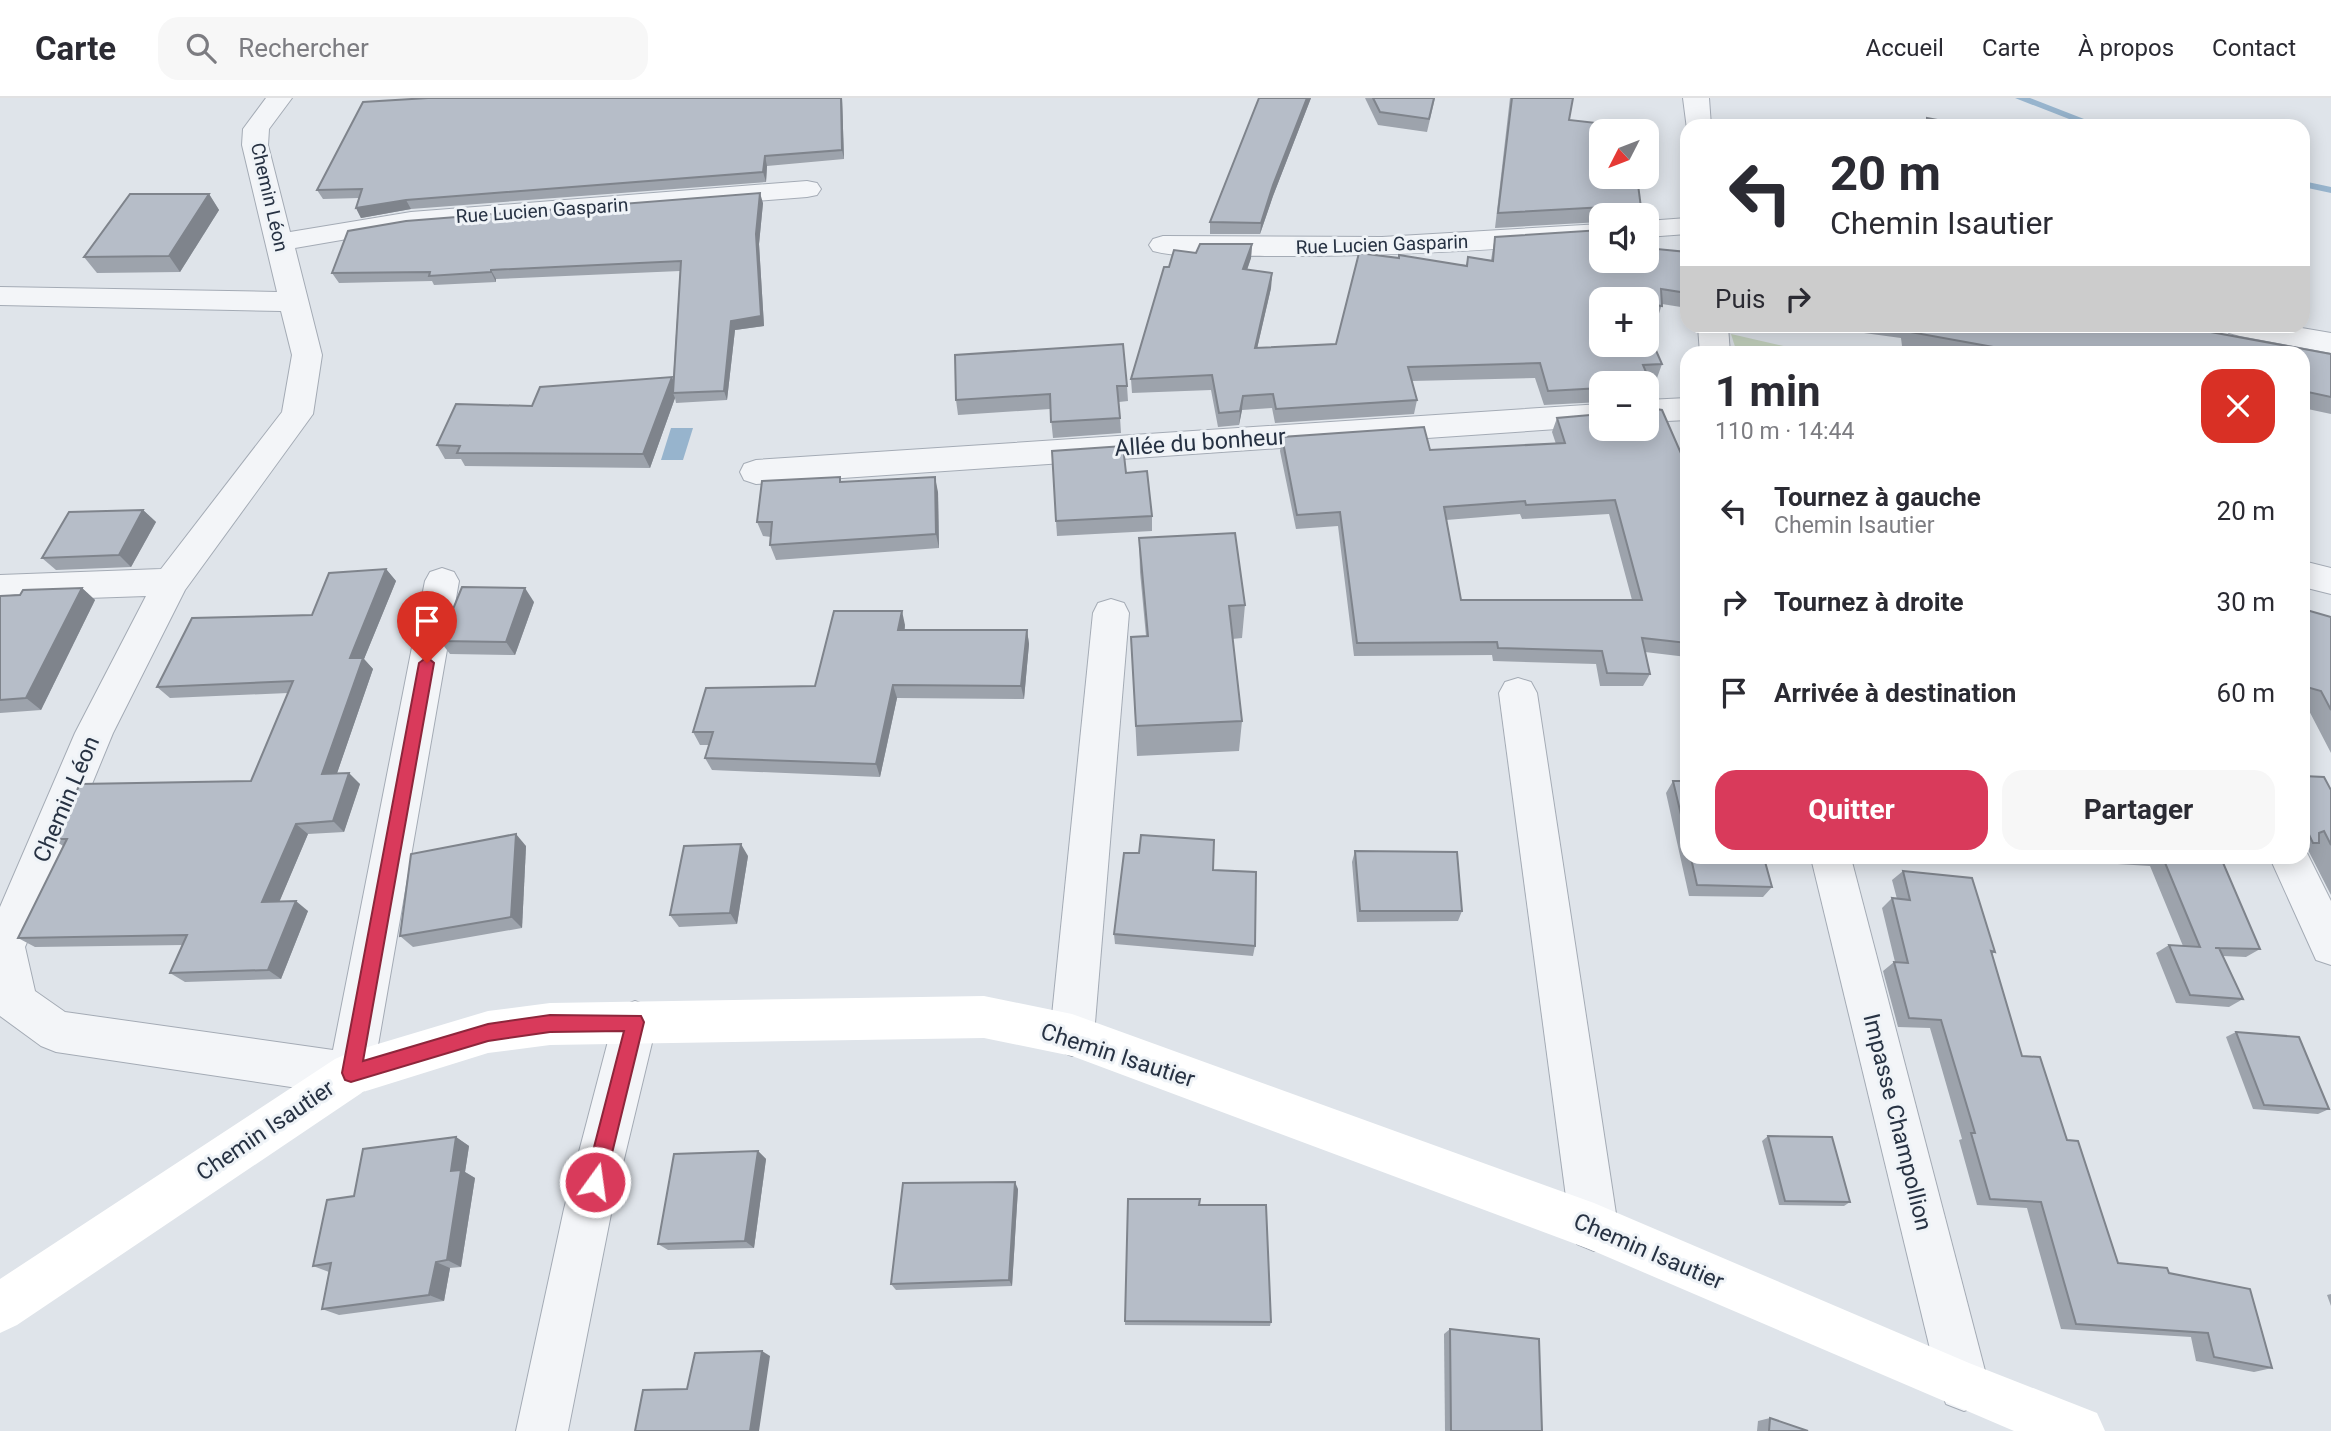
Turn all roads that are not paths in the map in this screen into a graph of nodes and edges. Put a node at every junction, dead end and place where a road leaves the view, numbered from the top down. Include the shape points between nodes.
1 (279, 98) edge
2 (1696, 98) edge
3 (1698, 119) edge
4 (807, 189) dead end
5 (1680, 227) edge
6 (1659, 228) edge
7 (1589, 234) edge
8 (279, 242) junction
9 (1164, 245) dead end
10 (0, 296) edge
11 (295, 302) junction
12 (2277, 333) edge
13 (2331, 343) edge
14 (1680, 409) edge
15 (1659, 410) edge
16 (1589, 416) edge
17 (756, 472) dead end
18 (2310, 576) edge
19 (442, 581) dead end
20 (2331, 581) edge
21 (170, 582) junction
22 (0, 588) edge
23 (1111, 613) dead end
24 (1518, 693) dead end
25 (1833, 864) edge
26 (2293, 864) edge
27 (2331, 946) edge
28 (635, 1022) junction
29 (1072, 1035) junction
30 (351, 1073) junction
31 (1594, 1227) junction
32 (0, 1308) edge
33 (1964, 1386) junction
34 (542, 1431) edge
35 (2079, 1431) edge

1 - 8 street, Chemin Léon via 256,129 255,145
2 - 3 street
4 - 8 street, Rue Lucien Gasparin via 411,220
5 - 6 street
7 - 9 street, Rue Lucien Gasparin via 1353,246
8 - 11 street, Chemin Léon
10 - 11 street
11 - 21 street, Chemin Léon via 307,355 297,414
12 - 13 street
14 - 15 street
16 - 17 street, Allée du bonheur
18 - 20 street
19 - 30 street
21 - 22 street
21 - 30 street, Chemin Léon via 94,733 4,947 16,1003 56,1031
23 - 29 street
24 - 31 street
25 - 33 street, Impasse Champollion
26 - 27 street
28 - 29 main road, Chemin Isautier via 984,1017
28 - 30 main road, Chemin Isautier via 550,1024 488,1032
28 - 34 street
29 - 31 main road, Chemin Isautier
30 - 32 main road, Chemin Isautier
31 - 33 main road, Chemin Isautier
33 - 35 main road, Chemin Isautier

